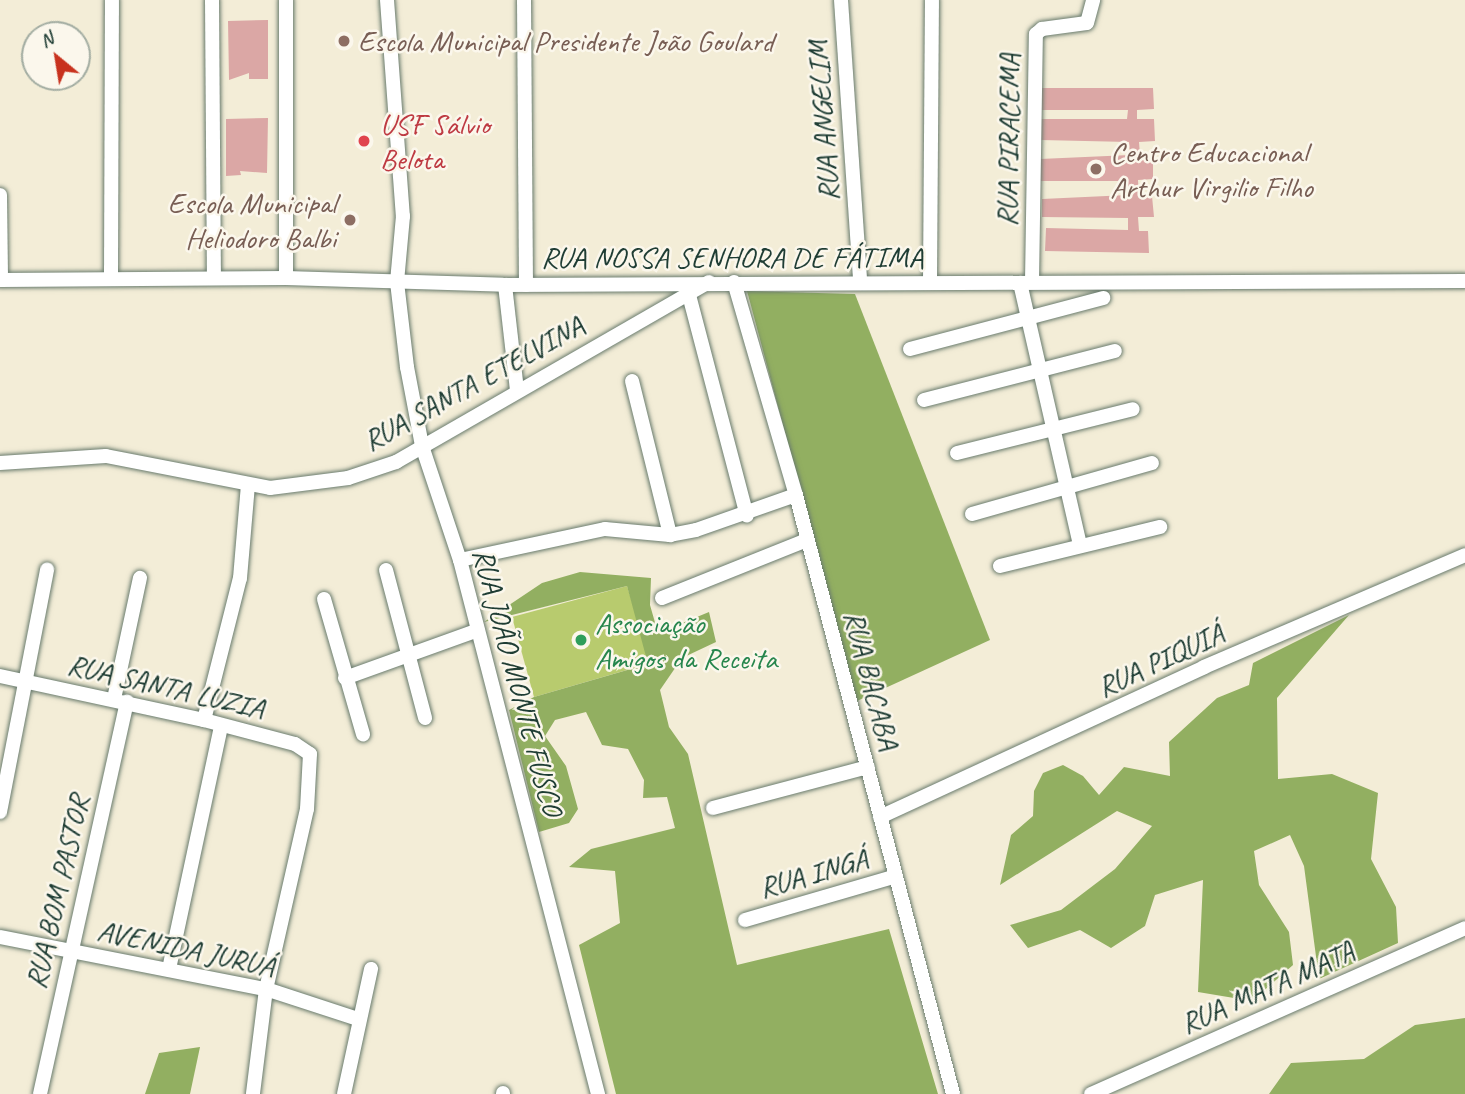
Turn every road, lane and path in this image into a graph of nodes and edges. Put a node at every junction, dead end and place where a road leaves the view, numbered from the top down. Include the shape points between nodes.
1 (112, 0) edge
2 (212, 0) edge
3 (286, 0) edge
4 (387, 0) edge
5 (524, 0) edge
6 (841, 0) edge
7 (932, 0) edge
8 (1093, 0) edge
9 (0, 195) edge
10 (111, 276) junction
11 (214, 278) junction
12 (286, 278) junction
13 (1, 280) edge
14 (710, 281) junction
15 (860, 281) junction
16 (1465, 281) edge
17 (397, 282) junction
18 (734, 282) junction
19 (930, 282) junction
20 (1026, 283) junction
21 (505, 285) junction
22 (526, 285) junction
23 (689, 295) junction
24 (1103, 298) dead end
25 (1026, 318) junction
26 (910, 349) dead end
27 (1115, 351) dead end
28 (1037, 372) junction
29 (632, 381) dead end
30 (517, 391) junction
31 (924, 400) dead end
32 (1133, 409) dead end
33 (1052, 429) junction
34 (422, 446) junction
35 (957, 453) dead end
36 (0, 463) edge
37 (1152, 463) dead end
38 (248, 485) junction
39 (1066, 486) junction
40 (796, 495) junction
41 (972, 514) dead end
42 (747, 516) junction
43 (1160, 527) dead end
44 (670, 535) junction
45 (807, 540) junction
46 (1080, 544) junction
47 (1465, 555) edge
48 (460, 560) junction
49 (1000, 566) dead end
50 (47, 570) dead end
51 (386, 570) dead end
52 (140, 578) dead end
53 (662, 598) dead end
54 (324, 599) dead end
55 (478, 630) junction
56 (409, 654) junction
57 (0, 676) edge
58 (345, 678) junction
59 (28, 681) junction
60 (120, 700) junction
61 (425, 718) dead end
62 (204, 720) junction
63 (221, 726) junction
64 (363, 734) dead end
65 (868, 767) junction
66 (713, 808) dead end
67 (0, 812) edge
68 (880, 817) junction
69 (897, 876) junction
70 (745, 920) dead end
71 (1465, 928) edge
72 (0, 937) edge
73 (70, 950) junction
74 (169, 969) junction
75 (371, 969) dead end
76 (266, 989) junction
77 (359, 1019) junction
78 (40, 1094) edge
79 (253, 1094) edge
80 (344, 1094) edge
81 (598, 1094) edge
82 (953, 1094) edge
83 (1091, 1094) edge

1 - 10 street
2 - 11 street
3 - 12 street
4 - 17 street, RUA JOÃO MONTE FUSCO via 403,216
5 - 22 street
6 - 15 street, RUA ANGELIM
7 - 19 street
8 - 20 street, RUA PIRACEMA via 1087,23 1035,34
9 - 13 street
10 - 11 street, RUA NOSSA SENHORA DE FÁTIMA
10 - 13 street, RUA NOSSA SENHORA DE FÁTIMA
11 - 12 street, RUA NOSSA SENHORA DE FÁTIMA
12 - 17 street, RUA NOSSA SENHORA DE FÁTIMA
14 - 18 street, RUA NOSSA SENHORA DE FÁTIMA
14 - 22 street, RUA NOSSA SENHORA DE FÁTIMA
14 - 23 street, RUA SANTA ETELVINA
15 - 18 street, RUA NOSSA SENHORA DE FÁTIMA
15 - 19 street, RUA NOSSA SENHORA DE FÁTIMA
16 - 20 street, RUA NOSSA SENHORA DE FÁTIMA
17 - 21 street, RUA NOSSA SENHORA DE FÁTIMA
17 - 34 street, RUA JOÃO MONTE FUSCO
18 - 40 street, RUA BACABA
19 - 20 street, RUA NOSSA SENHORA DE FÁTIMA
20 - 25 street
21 - 22 street, RUA NOSSA SENHORA DE FÁTIMA
21 - 30 street
23 - 30 street, RUA SANTA ETELVINA
23 - 42 street
24 - 25 street
25 - 26 street
25 - 28 street
27 - 28 street
28 - 31 street
28 - 33 street
29 - 44 street
30 - 34 street, RUA SANTA ETELVINA
32 - 33 street
33 - 35 street
33 - 39 street
34 - 38 street, RUA SANTA ETELVINA via 396,462 348,478 309,486
34 - 48 street, RUA JOÃO MONTE FUSCO
36 - 38 street, RUA SANTA ETELVINA via 106,456 149,461
37 - 39 street
38 - 62 street via 240,578
39 - 41 street
39 - 46 street
40 - 42 street
40 - 45 street, RUA BACABA
42 - 44 street
43 - 46 street
44 - 48 street via 605,529
45 - 53 street
45 - 65 street, RUA BACABA
46 - 49 street
47 - 68 street, RUA PIQUIÁ via 1204,667
48 - 55 street, RUA JOÃO MONTE FUSCO
50 - 59 street
51 - 56 street
52 - 60 street, RUA BOM PASTOR
54 - 58 street
55 - 56 street
55 - 81 street, RUA JOÃO MONTE FUSCO
56 - 58 street
56 - 61 street
57 - 59 street, RUA SANTA LUZIA
58 - 64 street
59 - 60 street, RUA SANTA LUZIA
59 - 67 street
60 - 62 street, RUA SANTA LUZIA
60 - 73 street, RUA BOM PASTOR
62 - 63 street, RUA SANTA LUZIA
63 - 74 street
63 - 76 street, RUA SANTA LUZIA via 295,744 305,749 312,761 307,809
65 - 66 street
65 - 68 street, RUA BACABA
68 - 69 street, RUA BACABA
69 - 70 street, RUA INGÁ
69 - 82 street, RUA BACABA
71 - 83 street, RUA MATA MATA
72 - 73 street, AVENIDA JURUÁ
73 - 74 street, AVENIDA JURUÁ
73 - 78 street, RUA BOM PASTOR
74 - 76 street, AVENIDA JURUÁ
75 - 77 street
76 - 77 street, AVENIDA JURUÁ
76 - 79 street
77 - 80 street

